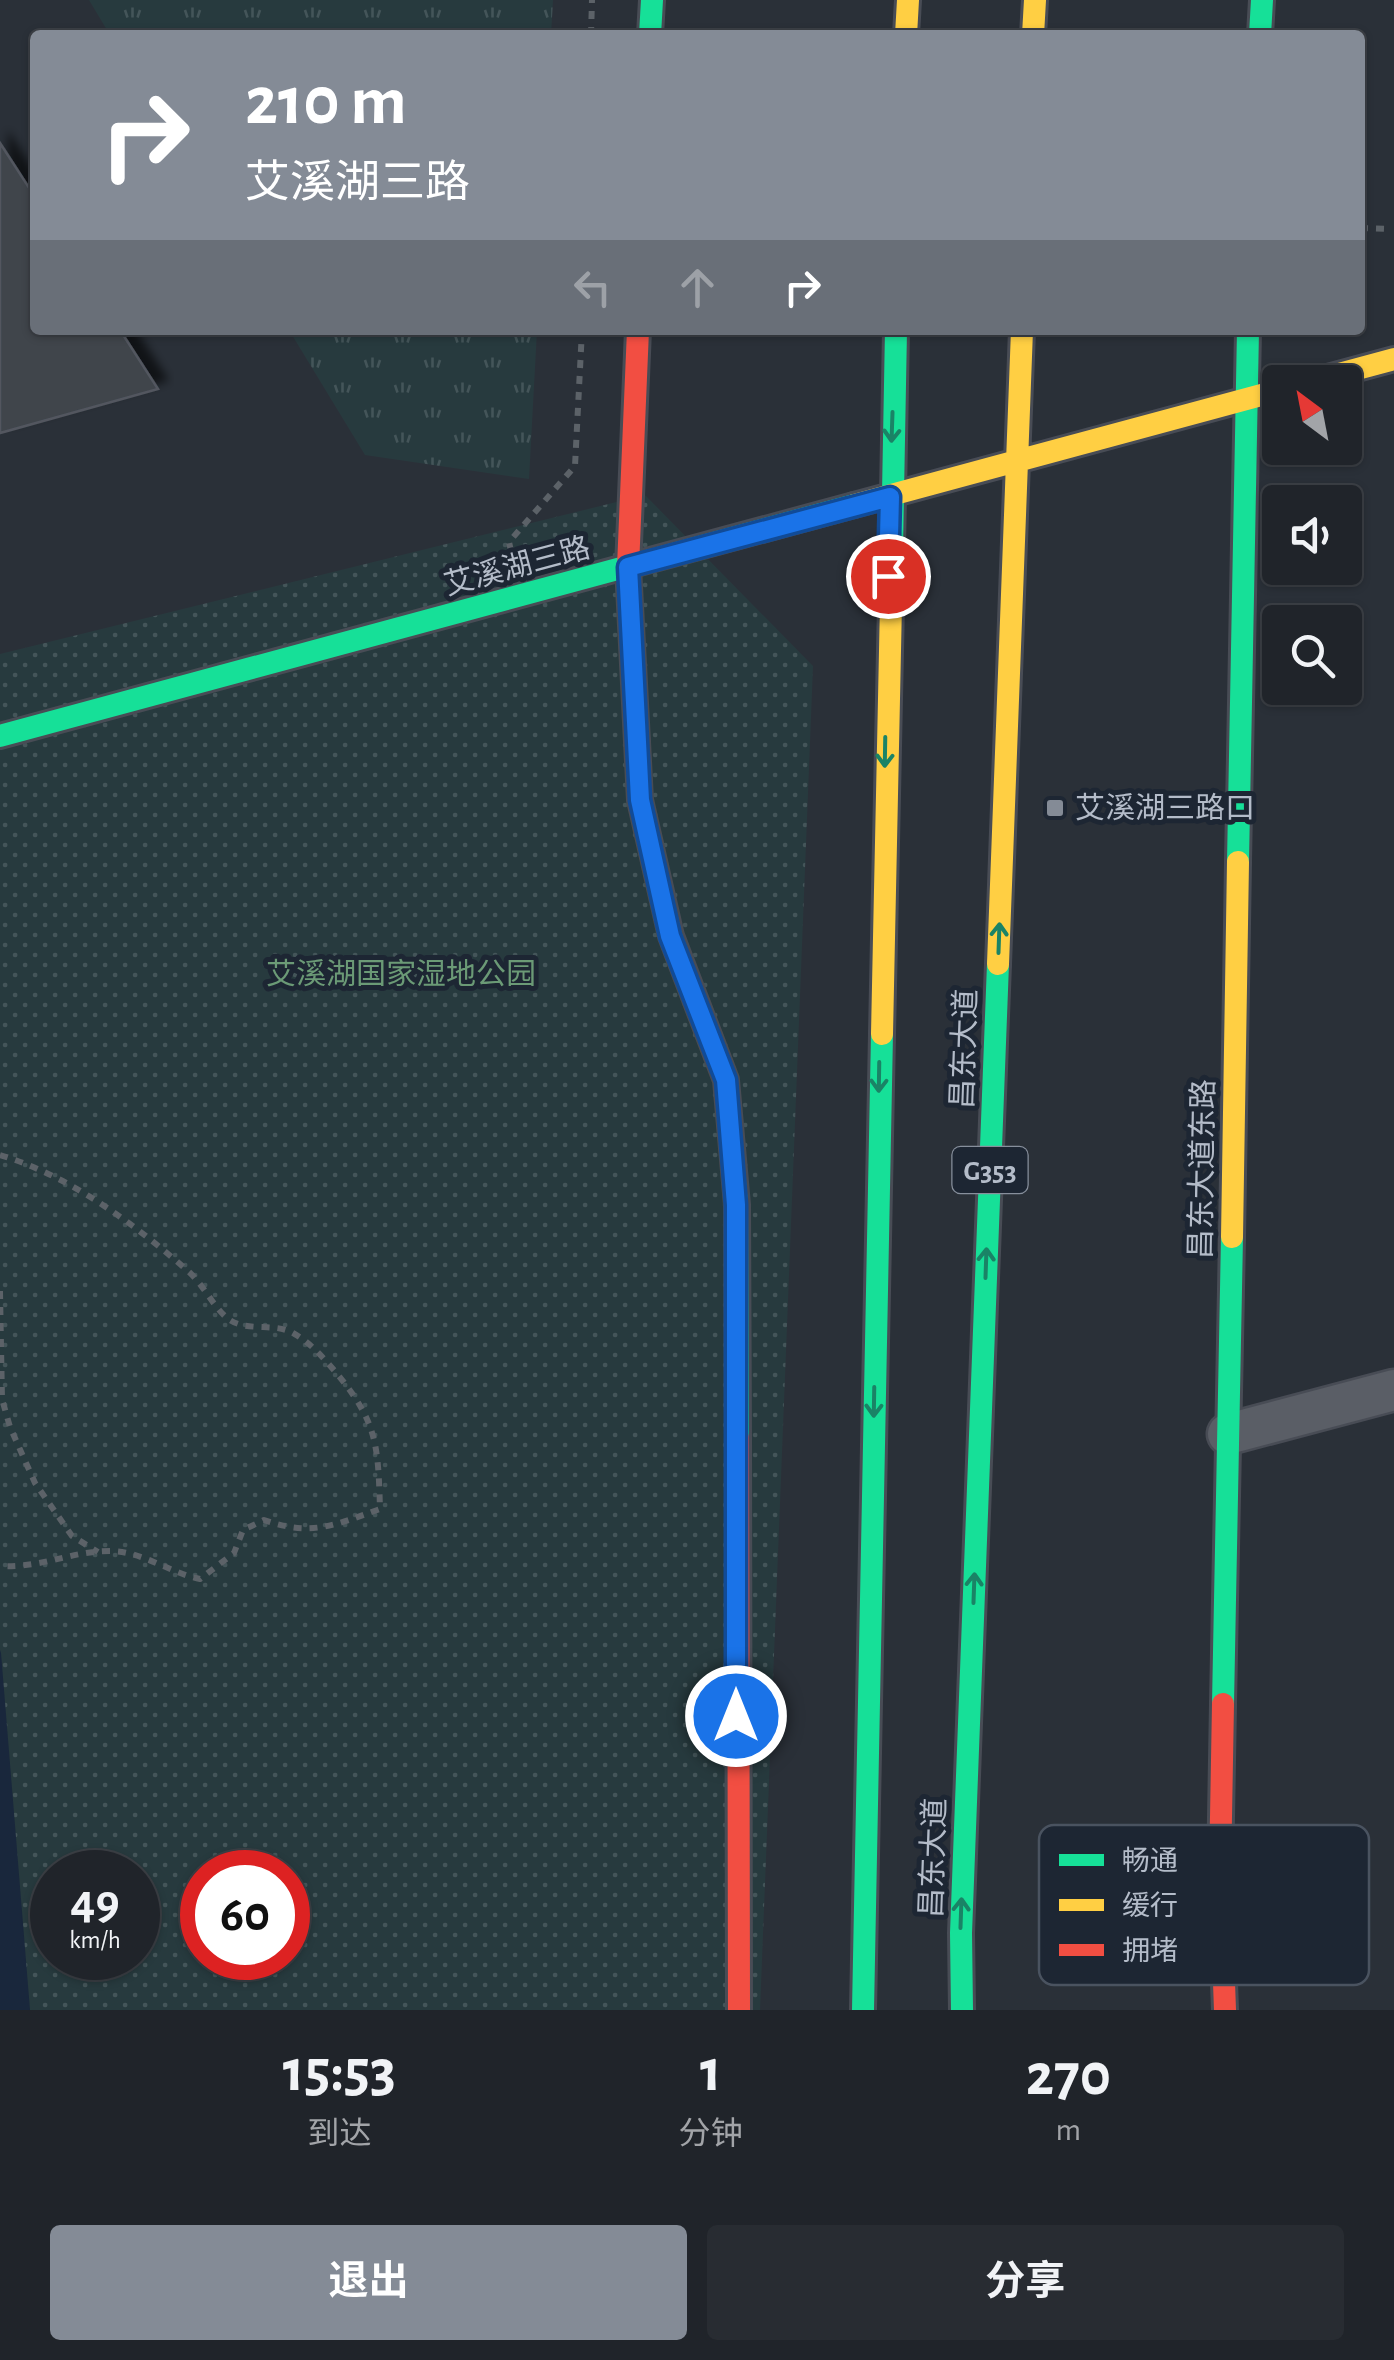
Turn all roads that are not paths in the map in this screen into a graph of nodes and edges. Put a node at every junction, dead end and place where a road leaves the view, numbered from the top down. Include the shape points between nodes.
1 (652, 0) edge
2 (908, 0) edge
3 (1034, 0) edge
4 (1262, 0) edge
5 (650, 30) edge
6 (906, 30) edge
7 (1033, 30) edge
8 (1260, 30) edge
9 (638, 335) edge
10 (896, 335) edge
11 (1022, 335) edge
12 (1248, 335) edge
13 (1394, 359) edge
14 (1362, 368) edge
15 (1262, 395) edge
16 (1246, 400) junction
17 (1017, 463) junction
18 (890, 497) junction
19 (628, 567) junction
20 (0, 736) edge
21 (1394, 1390) edge
22 (1228, 1434) junction
23 (1221, 1825) edge
24 (1224, 1985) edge
25 (738, 2010) edge
26 (863, 2010) edge
27 (962, 2010) edge
28 (1225, 2010) edge

1 - 5 main road
2 - 6 main road
3 - 7 main road
4 - 8 main road
9 - 19 main road
10 -> 18 main road
11 - 17 main road, 昌东大道 / G353
12 - 16 main road, 昌东大道东路
13 - 14 main road
15 - 16 main road, 艾溪湖三路
16 - 17 main road, 艾溪湖三路
16 - 22 main road, 昌东大道东路
17 - 18 main road, 艾溪湖三路
27 -> 17 main road, 昌东大道 / G353
18 - 19 main road, 艾溪湖三路
18 -> 26 main road
19 - 20 main road, 艾溪湖三路
19 - 25 main road via 640,800 670,936 726,1080 736,1205
21 - 22 street
22 - 23 main road, 昌东大道东路
24 - 28 main road, 昌东大道东路

